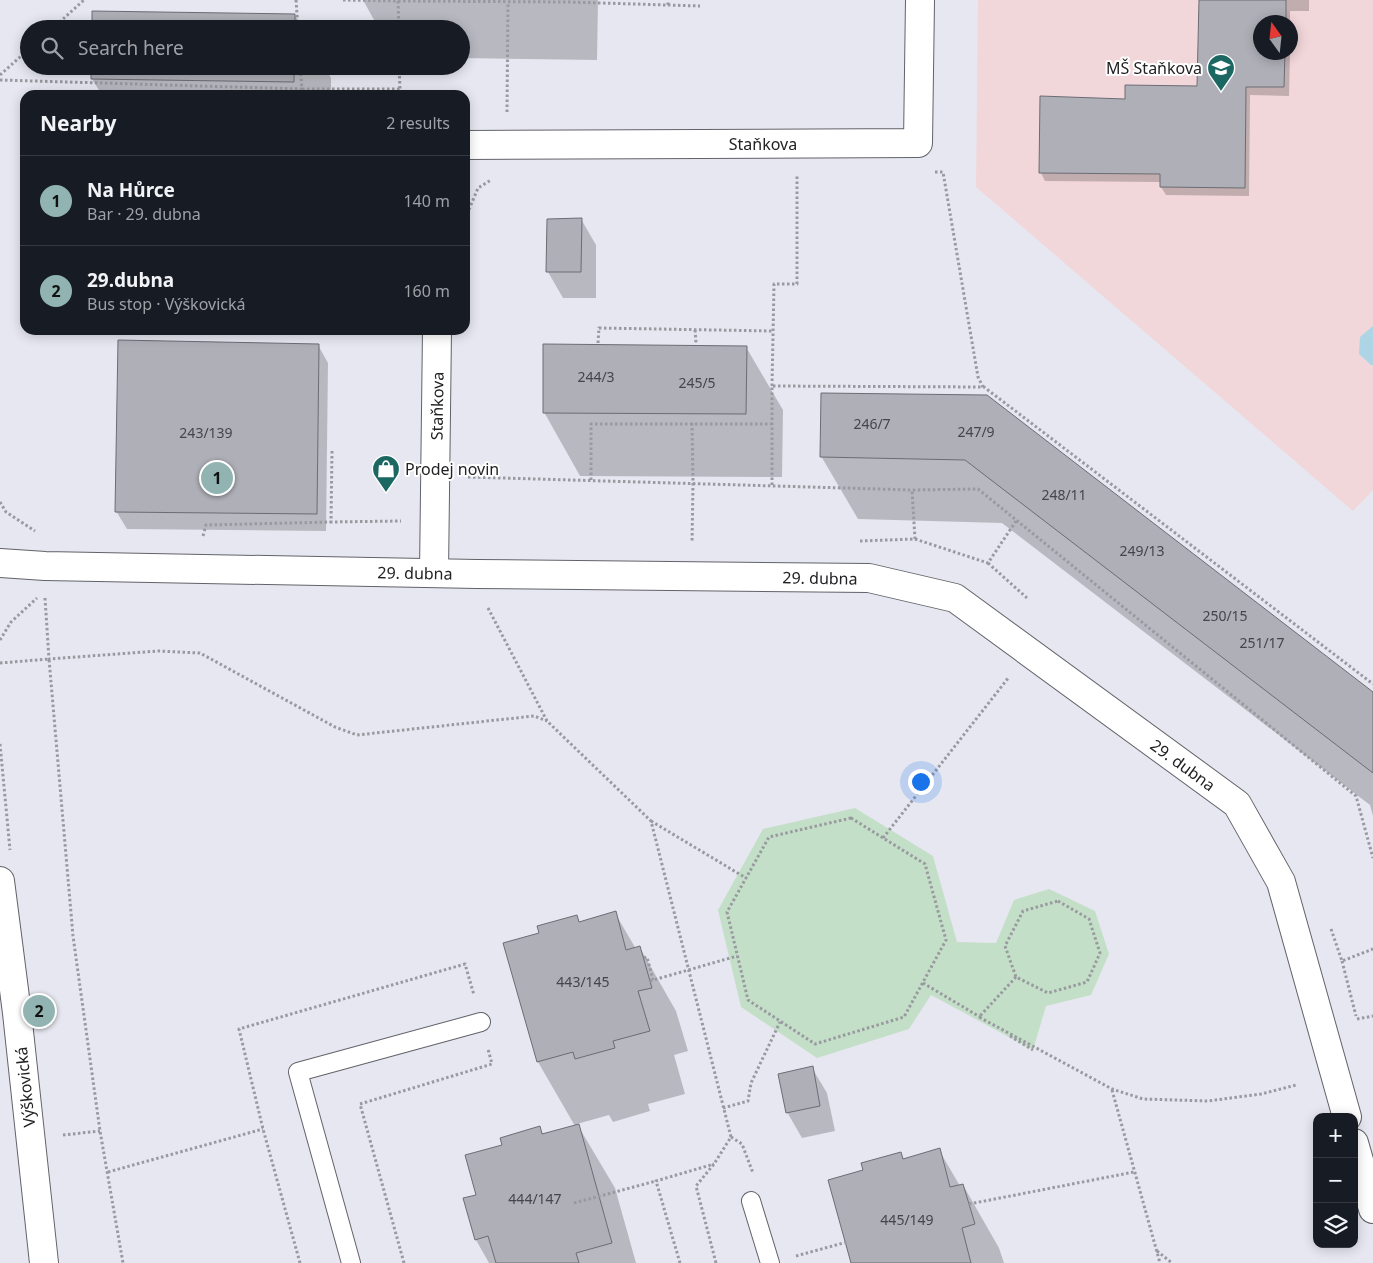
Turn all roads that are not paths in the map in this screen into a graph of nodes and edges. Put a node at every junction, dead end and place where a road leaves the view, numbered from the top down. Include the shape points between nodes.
1 (920, 0) edge
2 (470, 145) edge
3 (437, 335) edge
4 (0, 563) edge
5 (434, 573) junction
6 (0, 881) edge
7 (481, 1022) road end
8 (1346, 1113) edge
9 (1358, 1156) edge
10 (751, 1201) dead end
11 (1373, 1209) edge
12 (44, 1263) edge
13 (351, 1263) edge
14 (770, 1263) edge

1 - 2 street, Staňkova via 918,143
3 - 5 street, Staňkova
4 - 5 street, 29. dubna
5 - 8 street, 29. dubna via 869,578 955,598 1237,804 1281,882
6 - 12 street, Výškovická
7 - 13 lane via 298,1072
9 - 11 street
10 - 14 lane

